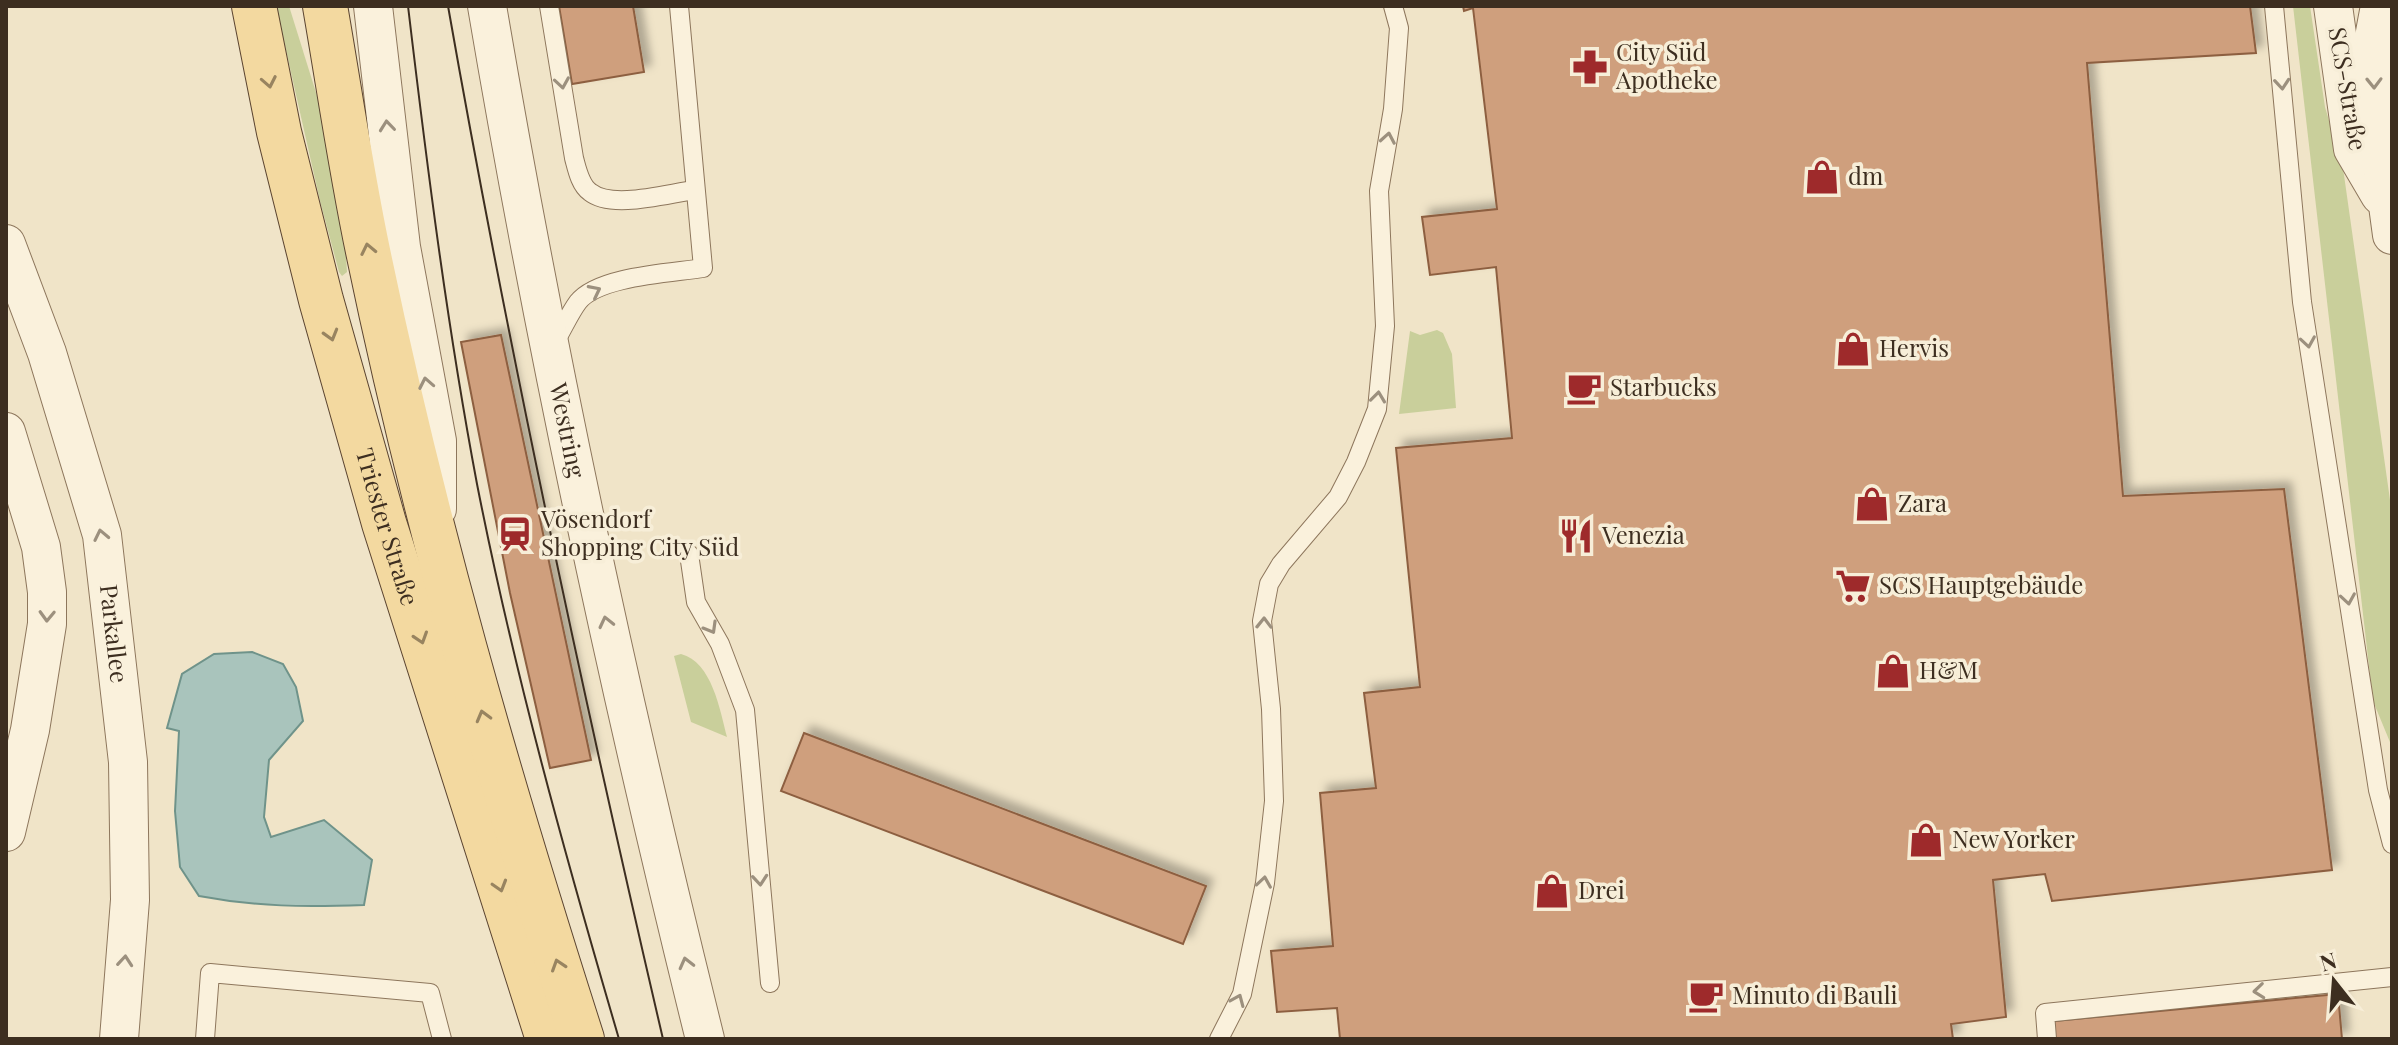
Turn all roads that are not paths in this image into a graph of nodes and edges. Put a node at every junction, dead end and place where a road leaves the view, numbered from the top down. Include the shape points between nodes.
1 (254, 6) edge
2 (325, 6) edge
3 (373, 6) edge
4 (487, 6) edge
5 (549, 6) edge
6 (679, 6) edge
7 (1393, 6) edge
8 (2274, 6) edge
9 (2333, 6) edge
10 (2380, 6) edge
11 (695, 190) junction
12 (2391, 223) edge
13 (6, 244) edge
14 (550, 352) junction
15 (6, 432) edge
16 (81, 465) junction
17 (14, 484) edge
18 (437, 543) junction
19 (689, 554) dead end
20 (6, 832) edge
21 (2392, 844) edge
22 (2392, 977) edge
23 (770, 983) dead end
24 (119, 1039) edge
25 (205, 1039) edge
26 (442, 1039) edge
27 (548, 1039) edge
28 (582, 1039) edge
29 (705, 1039) edge
30 (1219, 1039) edge
31 (2047, 1039) edge

1 -> 27 main road, Triester Straße via 321,300 384,523
18 -> 2 main road, Triester Straße via 368,250
18 -> 3 street via 437,441 401,247
4 - 14 street, Westring
5 -> 11 lane via 574,158 590,192 612,202
6 - 11 lane
30 -> 7 lane via 1242,994 1265,883 1272,815 1271,709 1262,621 1269,584 1338,497 1377,409 1385,326 1379,191 1399,28
8 -> 21 lane via 2302,302 2378,790
9 - 12 street, SCS-Straße via 2353,149
10 -> 12 street via 2373,43 2375,109
14 -> 11 lane via 579,300 591,291 703,268
13 - 16 street, Parkallee
29 -> 14 street, Westring via 601,601
15 - 17 street
16 - 17 street
24 -> 16 street, Parkallee via 130,900 128,762 102,535
17 -> 20 street via 41,547 47,624
28 -> 18 main road, Triester Straße via 489,736
19 -> 23 lane via 696,602 720,644 745,710
22 -> 31 lane via 2045,1013
25 - 26 lane via 210,973 430,993

